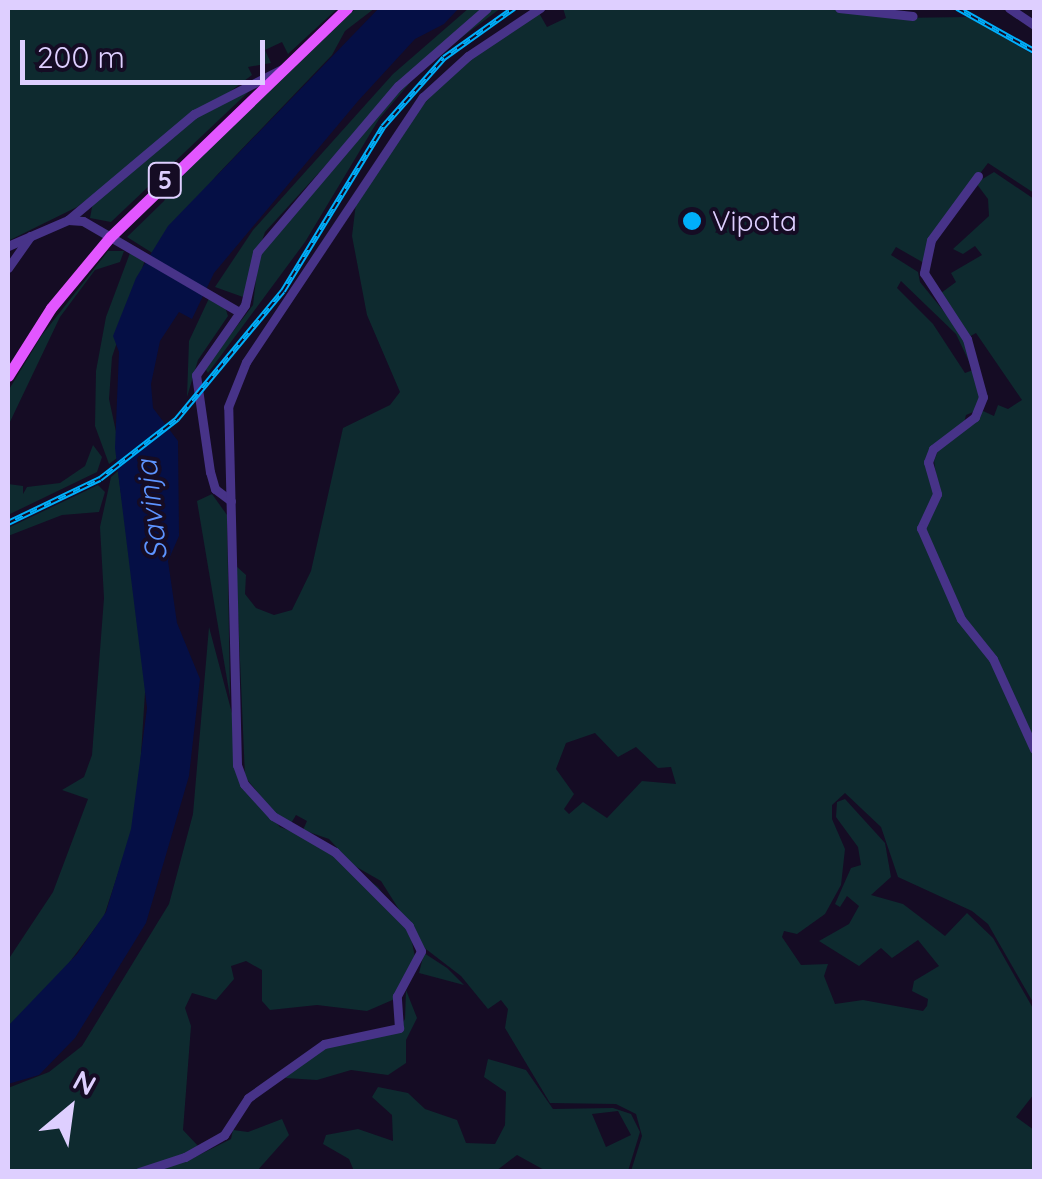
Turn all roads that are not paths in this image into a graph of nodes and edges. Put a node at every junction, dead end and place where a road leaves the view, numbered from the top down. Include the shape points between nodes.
1 (348, 8) edge
2 (487, 8) edge
3 (540, 8) edge
4 (838, 8) edge
5 (1009, 8) edge
6 (914, 16) dead end
7 (1034, 25) edge
8 (282, 69) junction
9 (978, 176) dead end
10 (68, 220) junction
11 (32, 234) junction
12 (110, 237) junction
13 (8, 246) edge
14 (8, 268) edge
15 (236, 310) junction
16 (8, 376) edge
17 (231, 501) junction
18 (1034, 748) edge
19 (139, 1172) edge

1 - 8 main road, 5
2 - 15 street via 398,86 278,222 257,252 247,301
3 - 17 street via 468,56 423,97 246,362 228,407
4 - 6 street
5 - 7 street
8 - 10 street via 194,114
8 - 12 main road, 5
9 - 18 street via 930,240 924,273 967,338 983,398 975,416 933,449 928,462 937,494 921,528 961,619 992,658
10 - 11 street
10 - 12 street
11 - 13 street
11 - 14 street
12 - 15 street
12 - 16 main road, 5 via 51,308
15 - 17 street via 205,356 195,387 216,489
17 - 19 street via 237,765 244,784 272,816 336,852 377,888 421,951 397,996 400,1028 324,1044 248,1098 224,1134 185,1158

